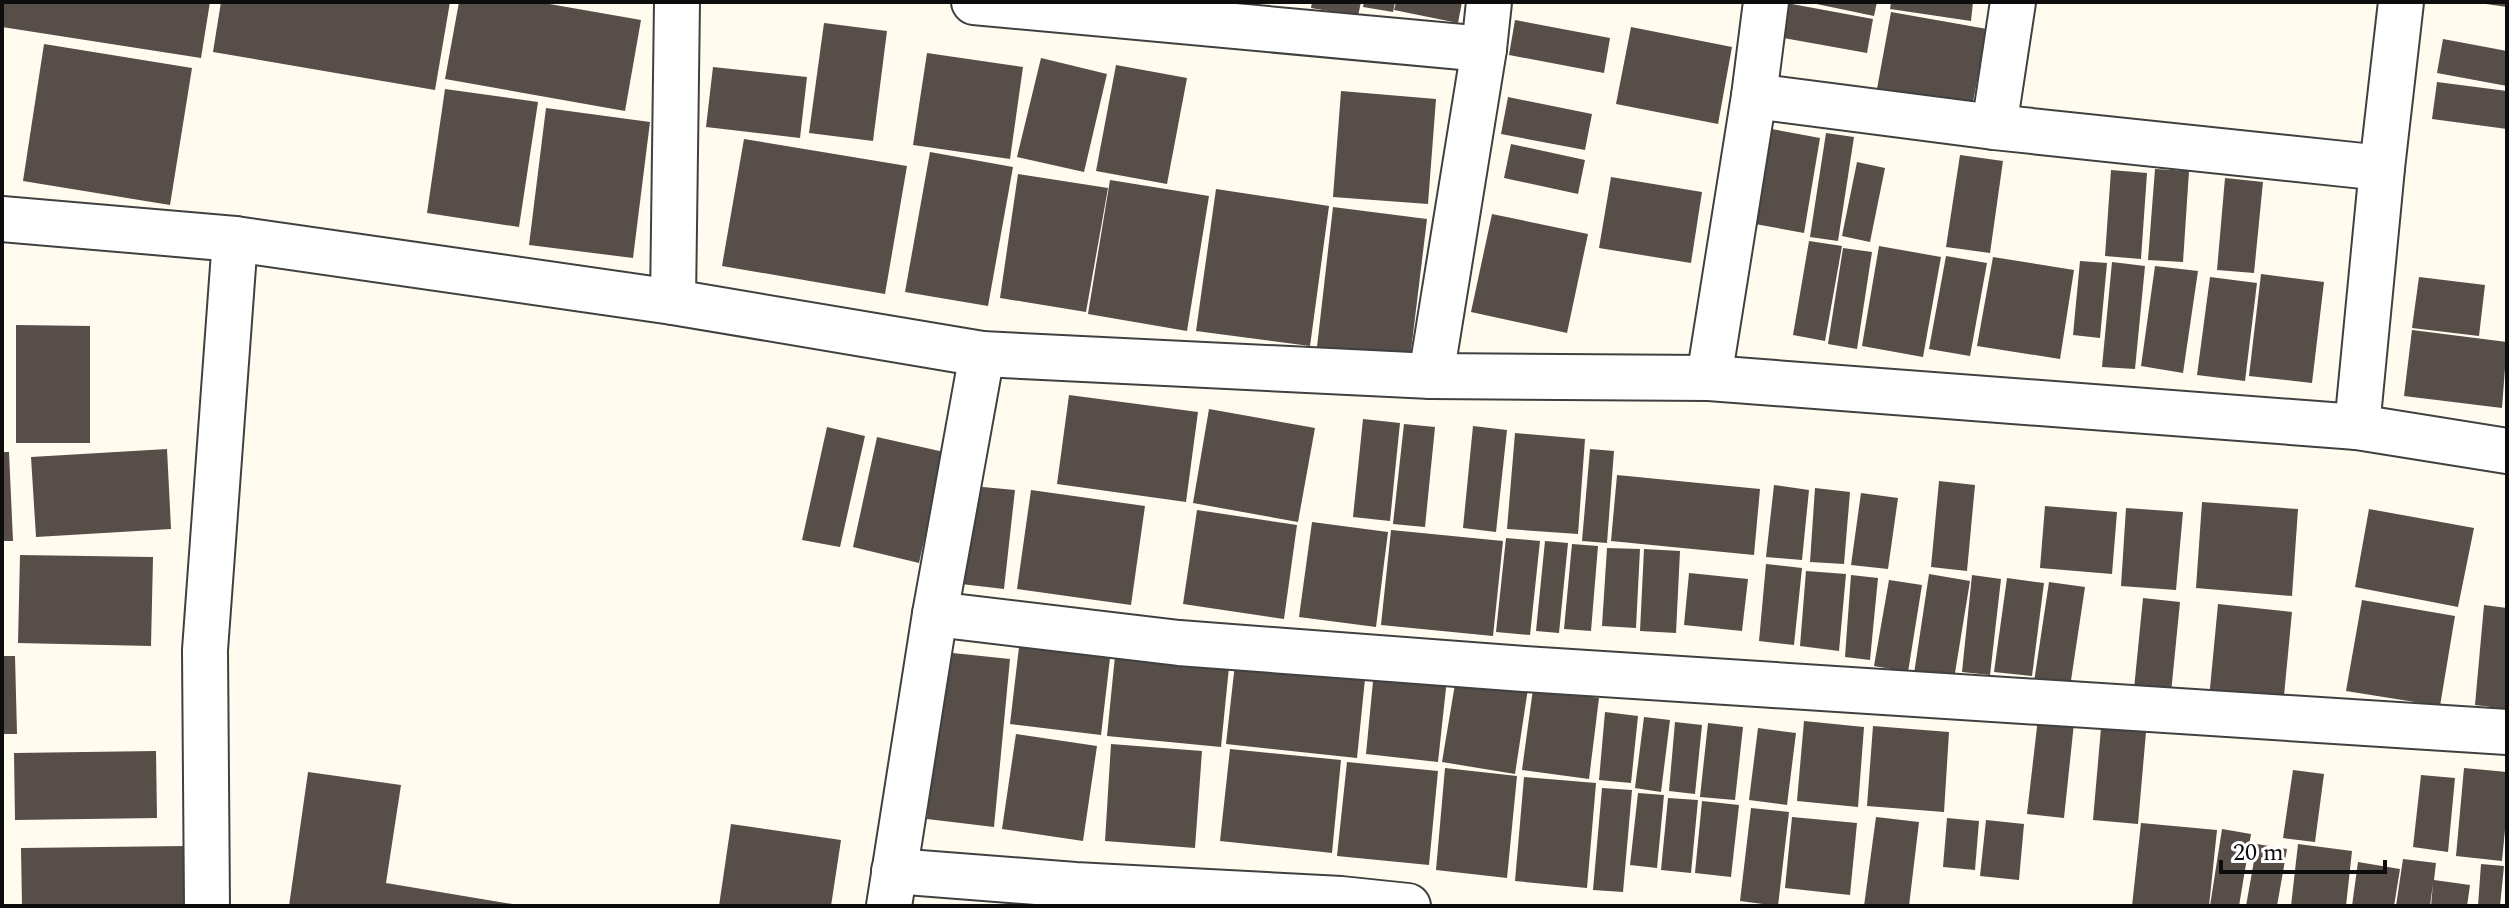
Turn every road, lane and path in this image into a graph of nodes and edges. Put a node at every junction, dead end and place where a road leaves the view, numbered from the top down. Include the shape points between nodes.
1 (677, 2) edge
2 (974, 2) edge
3 (1489, 2) edge
4 (1766, 2) edge
5 (2013, 2) edge
6 (2401, 2) edge
7 (1484, 49) junction
8 (1754, 96) junction
9 (1994, 127) junction
10 (2382, 168) junction
11 (2, 219) edge
12 (235, 239) junction
13 (673, 302) junction
14 (982, 354) junction
15 (1431, 376) junction
16 (1709, 378) junction
17 (2357, 427) junction
18 (2507, 451) edge
19 (935, 614) junction
20 (2507, 732) edge
21 (891, 889) edge
22 (207, 906) edge
23 (1408, 906) edge

1 - 13 street
2 - 7 street
3 - 7 street
4 - 8 street
5 - 9 street
6 - 10 street
7 - 15 street
8 - 9 street
8 - 16 street
9 - 10 street
10 - 17 street
11 - 12 street
12 - 13 street
12 - 22 street via 205,650
13 - 14 street
14 - 15 street
14 - 19 street
15 - 16 street
16 - 17 street
17 - 18 street
19 - 20 street via 1179,643 1524,669
19 - 21 street
21 - 23 street via 1075,885

